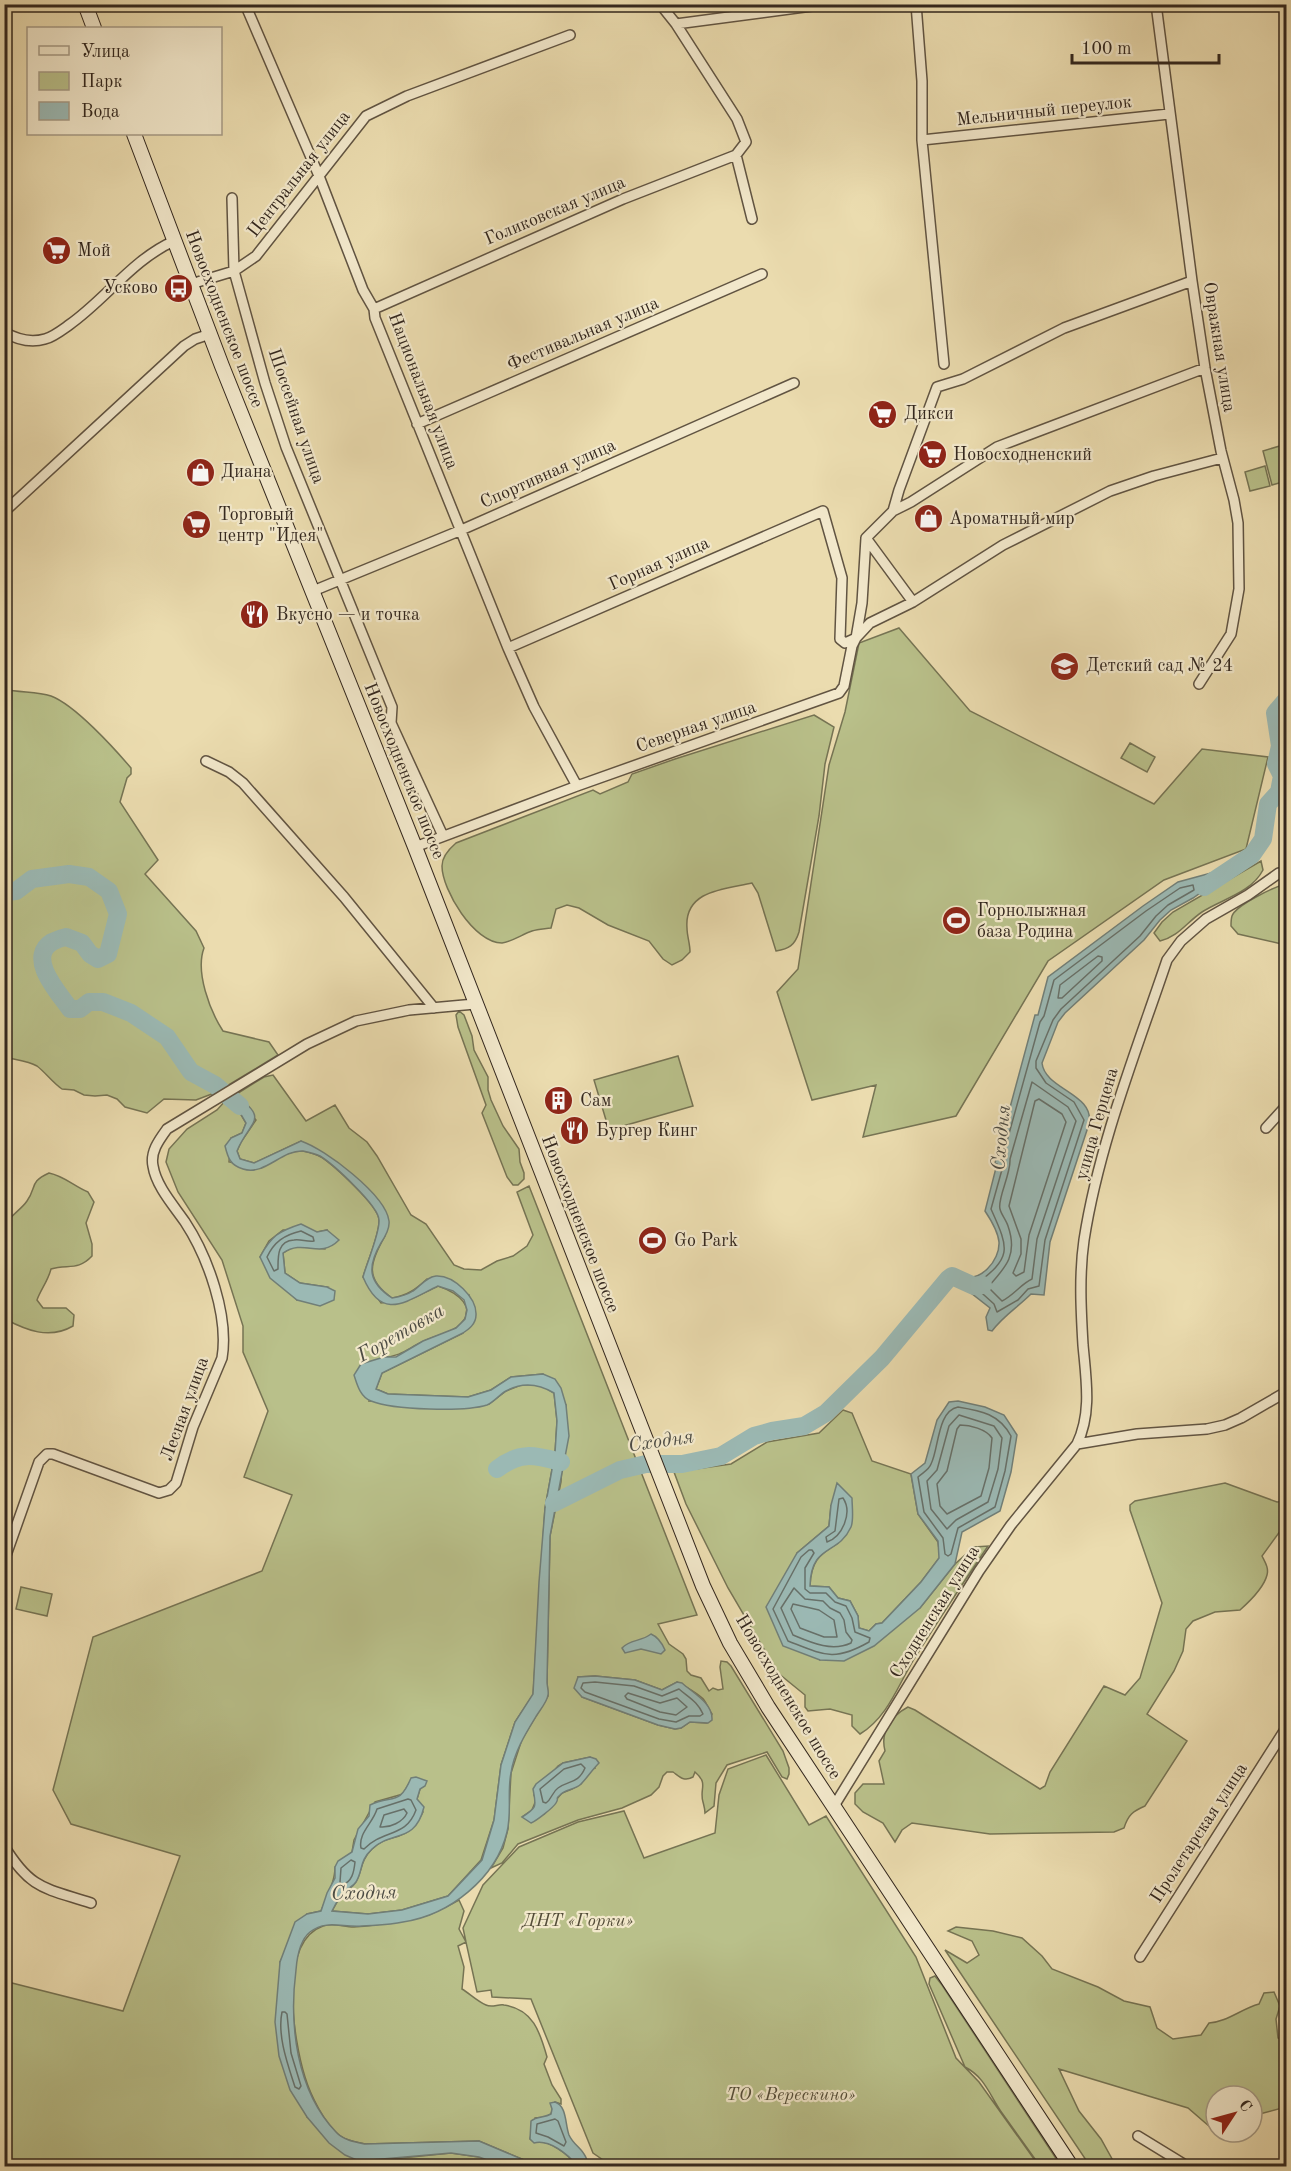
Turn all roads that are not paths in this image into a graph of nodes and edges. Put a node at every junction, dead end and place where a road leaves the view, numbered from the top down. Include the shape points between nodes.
1 (85, 4) edge
2 (245, 4) edge
3 (660, 4) edge
4 (826, 4) edge
5 (916, 4) edge
6 (1156, 4) edge
7 (676, 24) junction
8 (94, 27) edge
9 (570, 35) dead end
10 (1169, 114) junction
11 (134, 135) edge
12 (922, 140) junction
13 (736, 155) junction
14 (319, 176) junction
15 (232, 198) dead end
16 (752, 219) dead end
17 (174, 241) junction
18 (234, 272) junction
19 (762, 274) dead end
20 (1192, 281) junction
21 (191, 284) junction
22 (374, 309) junction
23 (4, 332) edge
24 (210, 334) junction
25 (944, 364) dead end
26 (1205, 368) junction
27 (794, 383) dead end
28 (417, 424) junction
29 (1222, 458) junction
30 (893, 511) junction
31 (4, 512) edge
32 (459, 531) junction
33 (866, 538) junction
34 (341, 580) junction
35 (313, 591) junction
36 (913, 602) junction
37 (856, 638) junction
38 (508, 648) junction
39 (1199, 684) dead end
40 (206, 761) dead end
41 (577, 786) junction
42 (443, 836) junction
43 (414, 847) junction
44 (1279, 873) dead end
45 (475, 1004) junction
46 (434, 1008) junction
47 (1287, 1106) edge
48 (1266, 1128) dead end
49 (1287, 1392) edge
50 (1077, 1444) junction
51 (4, 1561) edge
52 (1287, 1728) edge
53 (834, 1806) junction
54 (4, 1846) edge
55 (91, 1903) dead end
56 (1140, 1957) dead end
57 (1138, 2136) dead end
58 (1071, 2166) edge
59 (1187, 2166) edge

1 - 8 main road
2 - 14 street, Национальная улица
3 - 7 street
4 - 7 street
5 - 12 street
6 - 10 street, Овражная улица
7 - 13 street via 737,119 746,142
9 - 14 street, Центральная улица via 407,96 366,116
10 - 12 street, Мельничный переулок
10 - 20 street, Овражная улица
11 - 17 main road, Новосходненское шоссе
12 - 25 street
13 - 16 street
13 - 22 street, Голиковская улица
14 - 18 street, Центральная улица via 256,256
14 - 22 street, Национальная улица via 363,291
15 - 18 street, Шоссейная улица
17 - 21 main road, Новосходненское шоссе
17 - 23 street via 151,255 59,332 45,339 29,340
18 - 21 street, Центральная улица
18 - 34 street, Шоссейная улица via 286,447
19 - 28 street, Фестивальная улица
20 - 26 street, Овражная улица
20 - 30 street via 1064,328 963,379 937,387
21 - 24 main road, Новосходненское шоссе
22 - 28 street, Национальная улица
24 - 31 street via 184,346
24 - 35 main road, Новосходненское шоссе
26 - 29 street, Овражная улица
26 - 30 street via 997,447
27 - 32 street, Спортивная улица
28 - 32 street, Национальная улица
29 - 36 street via 1110,491 1003,544
29 - 39 street, Овражная улица via 1238,523 1239,590 1231,634
30 - 33 street
32 - 34 street, Спортивная улица
32 - 38 street, Национальная улица
33 - 36 street
33 - 37 street, Северная улица
34 - 35 street, Спортивная улица
34 - 42 street, Шоссейная улица via 392,707 391,723
35 - 43 main road, Новосходненское шоссе
36 - 37 street via 870,623
37 - 38 street, Горная улица via 845,643 840,639 842,578 823,511
37 - 41 street, Северная улица via 839,693
38 - 41 street, Национальная улица via 534,707
40 - 46 street via 243,783 344,897
41 - 42 street, Северная улица
42 - 43 street, Северная улица
43 - 45 main road, Новосходненское шоссе
44 - 50 street, улица Герцена via 1206,919 1167,960 1103,1148 1084,1240 1082,1316 1087,1402
45 - 46 street
45 - 53 main road, Новосходненское шоссе via 703,1586 730,1643 768,1707
46 - 51 street, Лесная улица via 356,1021 307,1044 167,1129 156,1145 153,1166 205,1257 213,1277 223,1337 222,1358 193,1427 176,1483 169,1491 159,1492 47,1454 39,1462
47 - 48 street
49 - 50 street via 1216,1427
50 - 53 street, Сходненская улица via 979,1571
52 - 56 street, Пролетарская улица
53 - 58 main road, Новосходненское шоссе
54 - 55 street via 32,1882
57 - 59 street

